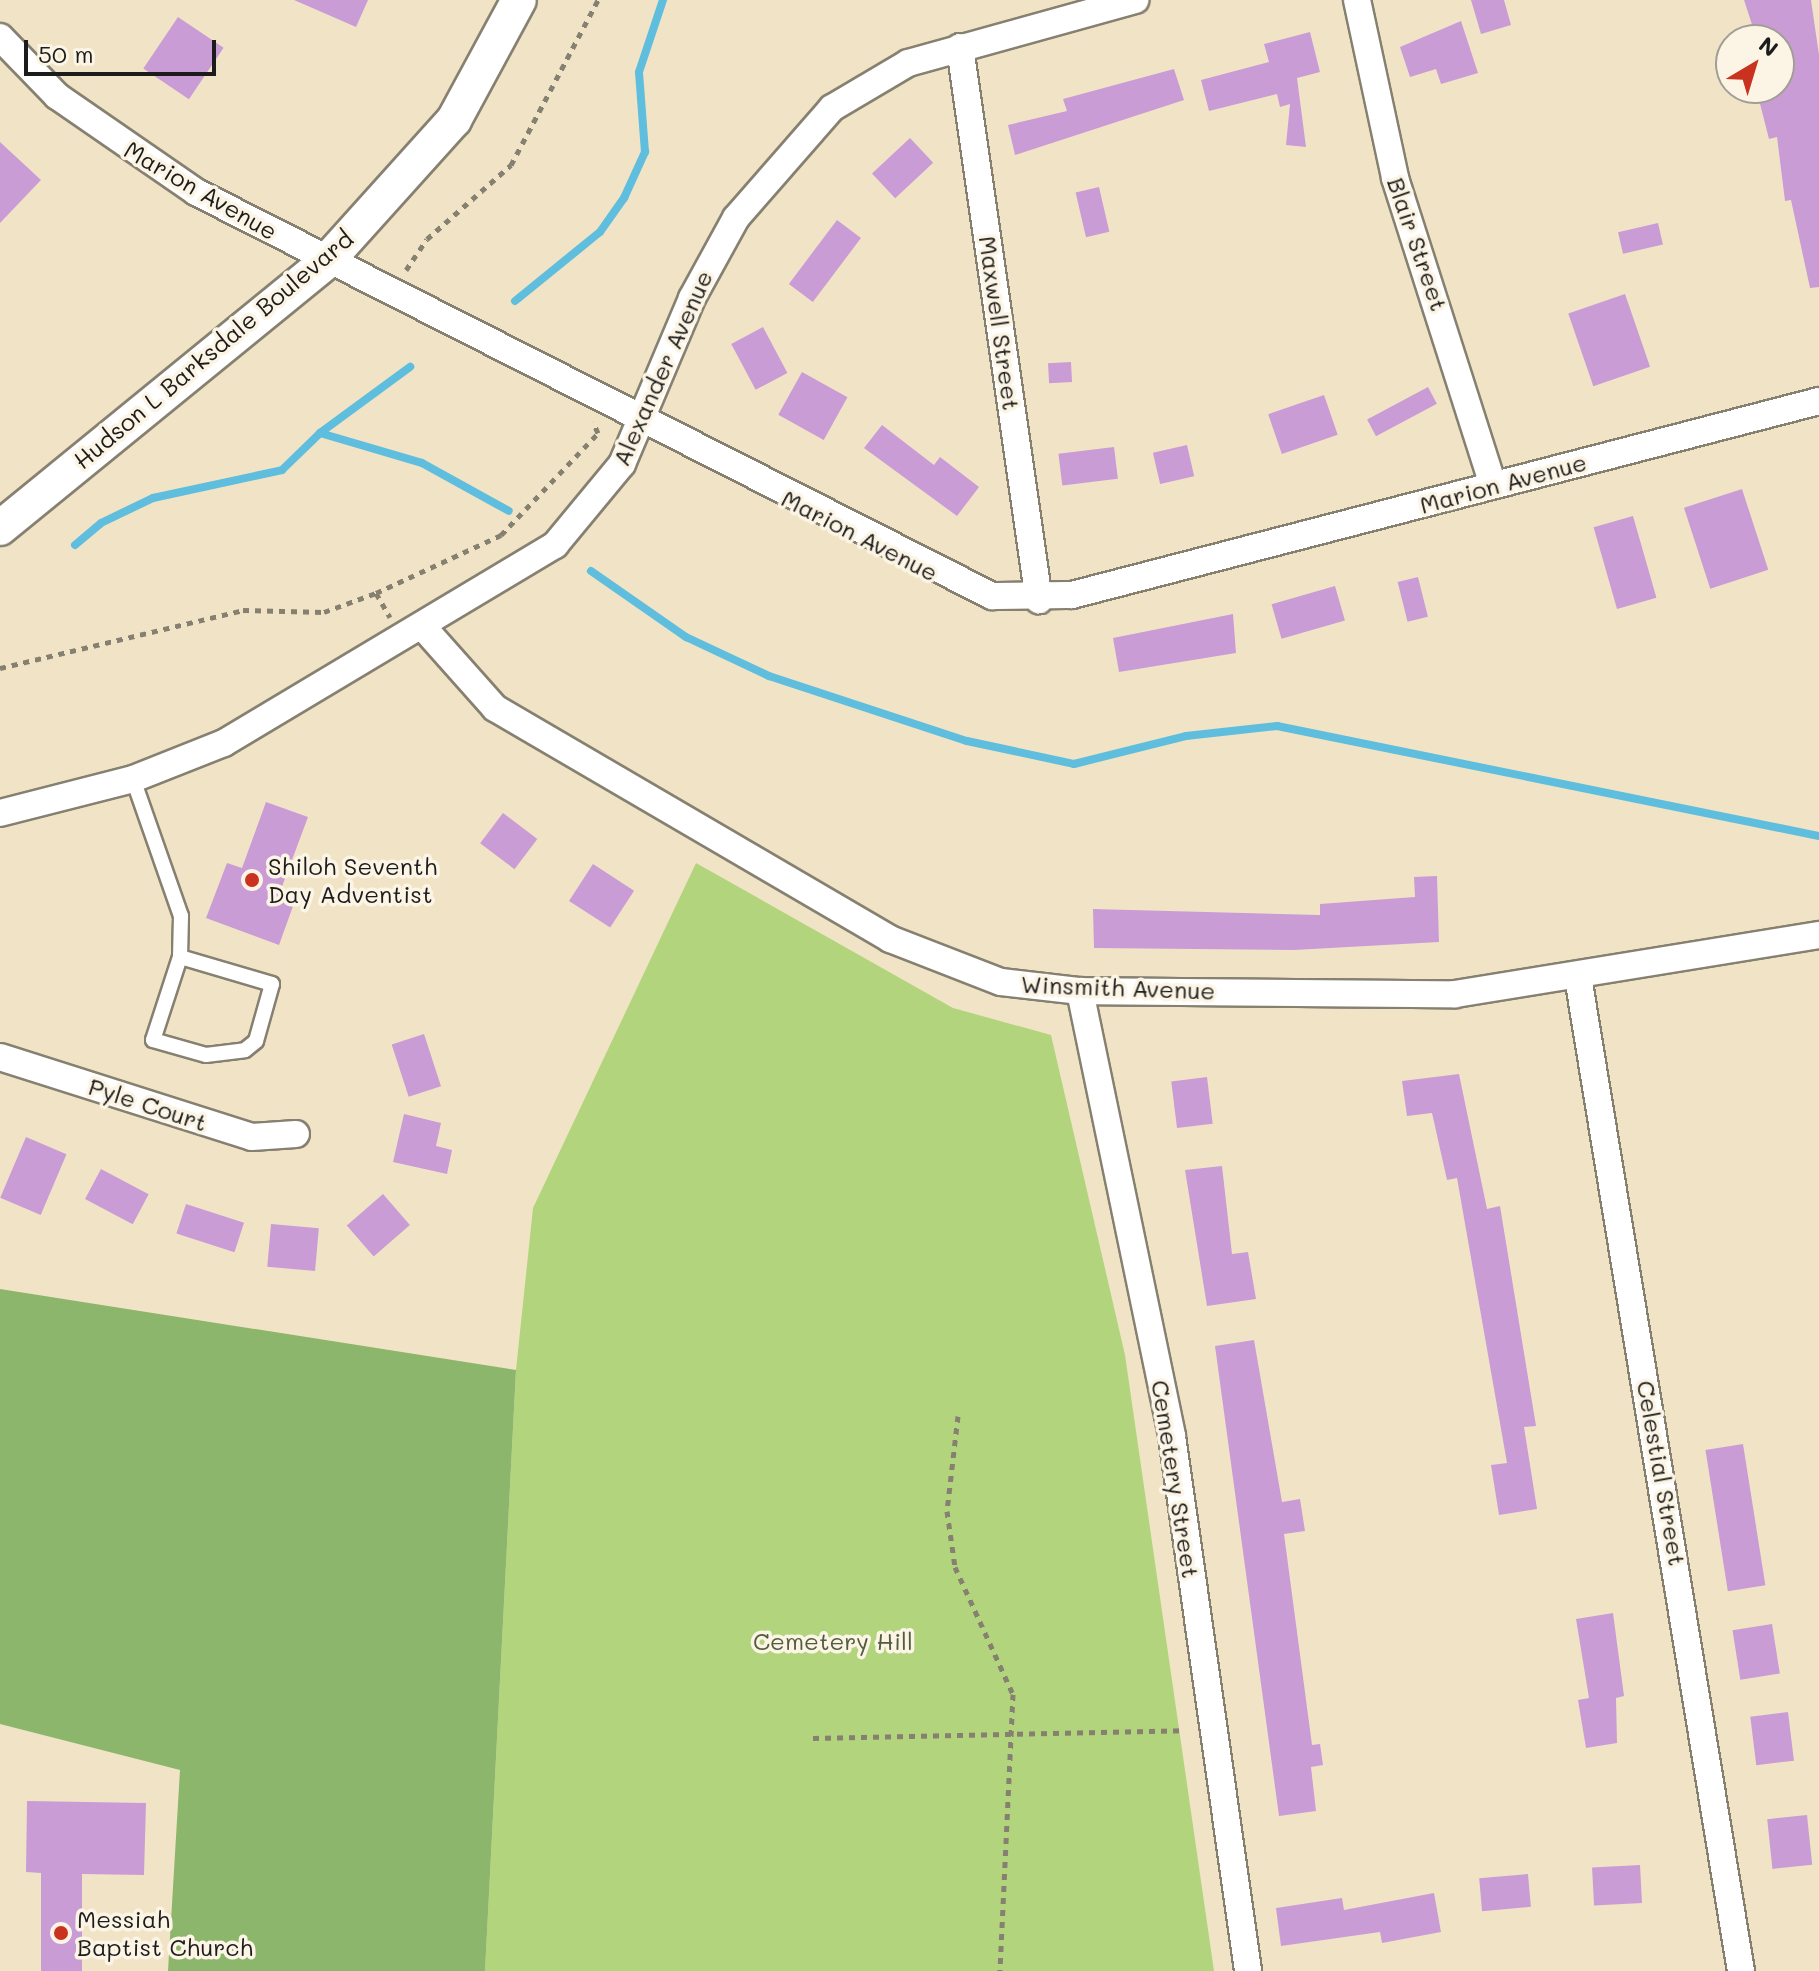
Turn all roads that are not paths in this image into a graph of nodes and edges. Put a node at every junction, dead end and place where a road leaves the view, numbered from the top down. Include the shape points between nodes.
1 (519, 0) edge
2 (1135, 0) edge
3 (1357, 0) edge
4 (0, 37) edge
5 (960, 47) junction
6 (327, 261) junction
7 (1819, 401) edge
8 (642, 423) junction
9 (1493, 485) junction
10 (0, 528) edge
11 (1039, 600) junction
12 (423, 627) junction
13 (133, 779) junction
14 (0, 813) edge
15 (1819, 935) edge
16 (180, 957) junction
17 (1578, 977) junction
18 (1080, 991) junction
19 (0, 1057) edge
20 (296, 1134) dead end
21 (1248, 1971) edge
22 (1741, 1971) edge

1 - 6 street, Hudson L Barksdale Boulevard via 454,120
2 - 5 street, Alexander Avenue
3 - 9 street, Blair Street via 1395,178
4 - 6 street, Marion Avenue via 57,96 134,153
5 - 8 street, Alexander Avenue via 869,82 777,163 718,246
5 - 11 street, Maxwell Street
6 - 8 street, Marion Avenue
6 - 10 street, Hudson L Barksdale Boulevard
7 - 9 street, Marion Avenue
8 - 11 street, Marion Avenue via 947,580 992,596
8 - 12 street, Alexander Avenue via 602,493 555,545
9 - 11 street, Marion Avenue
12 - 13 street, Alexander Avenue via 235,738
12 - 18 street, Winsmith Avenue via 495,708 890,939 1001,982
13 - 14 street, Alexander Avenue
13 - 16 lane via 169,869 181,916
15 - 17 street, Winsmith Avenue
16 - 16 lane via 153,1040 206,1055 245,1050 256,1041 272,984
17 - 18 street, Winsmith Avenue via 1455,994
17 - 22 street, Celestial Street
18 - 21 street, Cemetery Street via 1172,1436
19 - 20 street, Pyle Court via 252,1137

